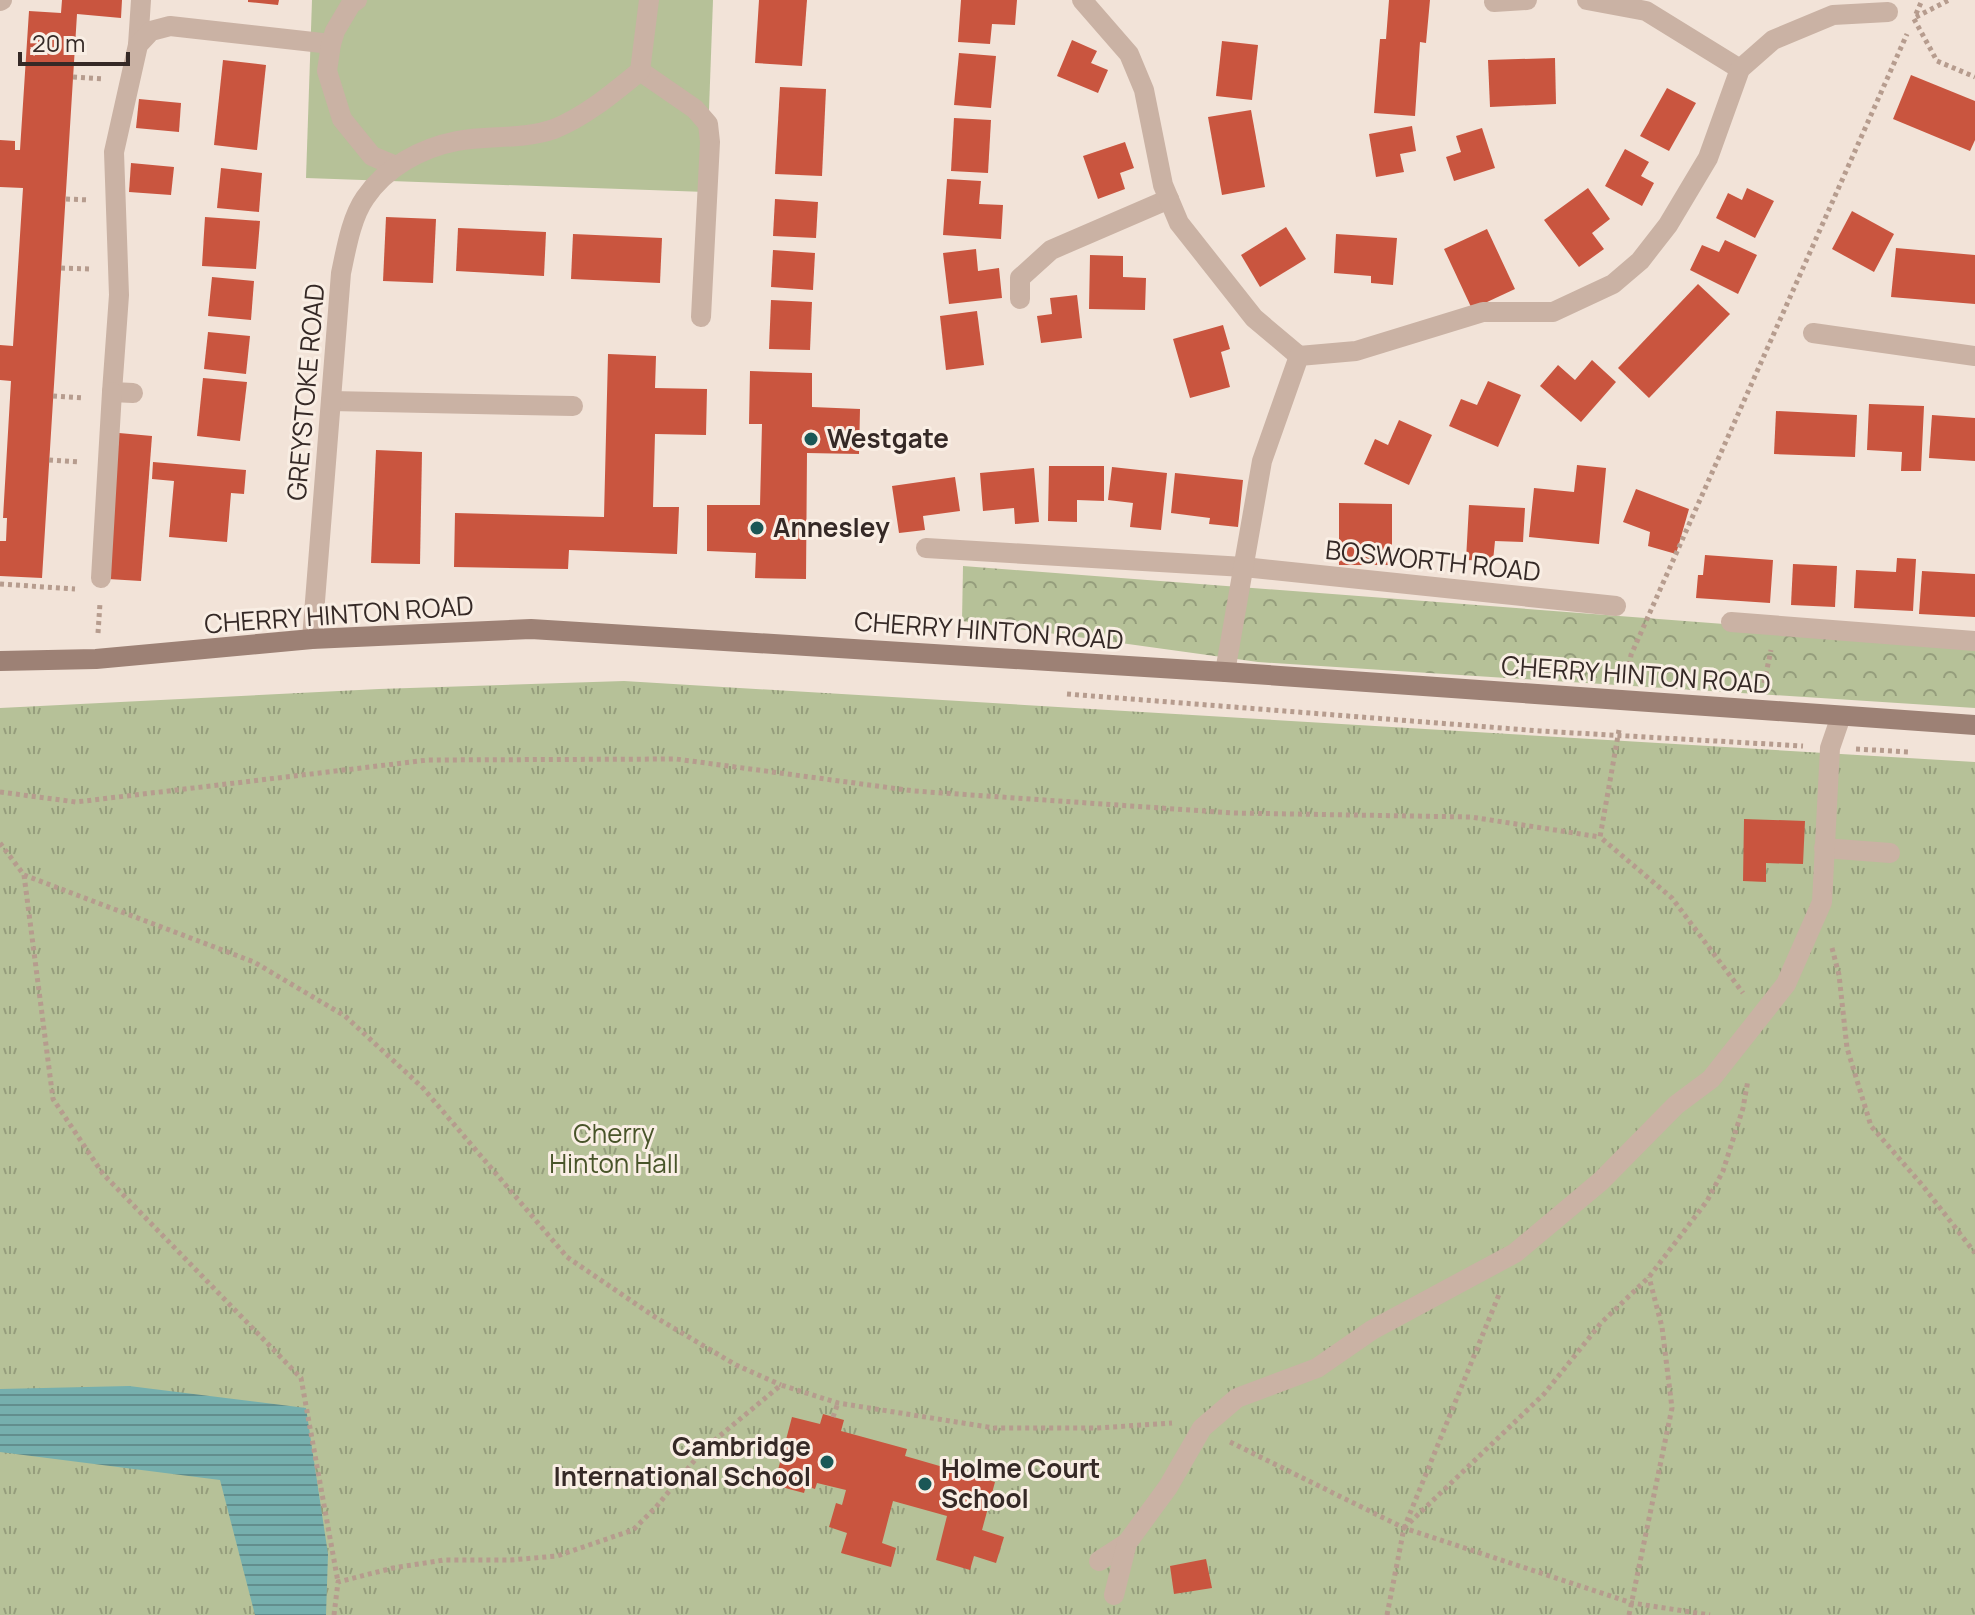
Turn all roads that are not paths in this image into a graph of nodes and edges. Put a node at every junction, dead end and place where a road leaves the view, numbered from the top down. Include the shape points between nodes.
1 (141, 0) edge
2 (357, 0) edge
3 (649, 0) edge
4 (1082, 0) edge
5 (1527, 0) edge
6 (1587, 0) edge
7 (1494, 2) edge
8 (1888, 12) road end
9 (331, 44) junction
10 (138, 45) junction
11 (1740, 69) junction
12 (640, 71) junction
13 (396, 166) junction
14 (1169, 199) junction
15 (1020, 299) dead end
16 (701, 317) dead end
17 (1813, 333) dead end
18 (1299, 356) junction
19 (1975, 356) edge
20 (331, 401) junction
21 (573, 406) dead end
22 (926, 548) dead end
23 (1244, 567) junction
24 (101, 584) road end
25 (1616, 606) dead end
26 (1731, 622) dead end
27 (312, 639) junction
28 (1975, 641) edge
29 (0, 661) edge
30 (1225, 672) junction
31 (1841, 716) junction
32 (1975, 725) edge
33 (1824, 848) junction
34 (1890, 853) dead end
35 (1127, 1543) junction
36 (1099, 1561) dead end
37 (1114, 1595) dead end

1 - 10 street
2 - 9 street
3 - 12 street
4 - 14 street via 1129,54 1144,90
5 - 7 street
6 - 11 street via 1646,11
8 - 11 street via 1833,15 1773,40
9 - 10 street via 170,26 151,31
9 - 13 street via 327,71 342,119 372,156
10 - 24 street via 114,152 123,393
11 - 18 street via 1708,158 1668,225 1640,261 1613,284 1553,312 1483,312 1356,351
12 - 13 street, GREYSTOKE ROAD via 601,103 553,129 457,141
12 - 16 street via 708,124
13 - 20 street, GREYSTOKE ROAD via 364,199 348,242
14 - 15 street via 1051,250 1020,278
14 - 18 street via 1179,223 1254,318
17 - 19 street
18 - 23 street via 1262,461
20 - 21 street
20 - 27 street, GREYSTOKE ROAD
22 - 23 street, BOSWORTH ROAD
23 - 25 street, BOSWORTH ROAD
23 - 30 street
26 - 28 street
27 - 29 street, CHERRY HINTON ROAD via 96,659
27 - 30 street, CHERRY HINTON ROAD via 531,629
30 - 31 street, CHERRY HINTON ROAD
31 - 32 street, CHERRY HINTON ROAD
31 - 33 street via 1830,748
33 - 34 street
33 - 35 street via 1822,902 1786,984 1711,1079 1515,1253 1372,1330 1317,1368 1237,1398 1202,1428
35 - 36 street
35 - 37 street

